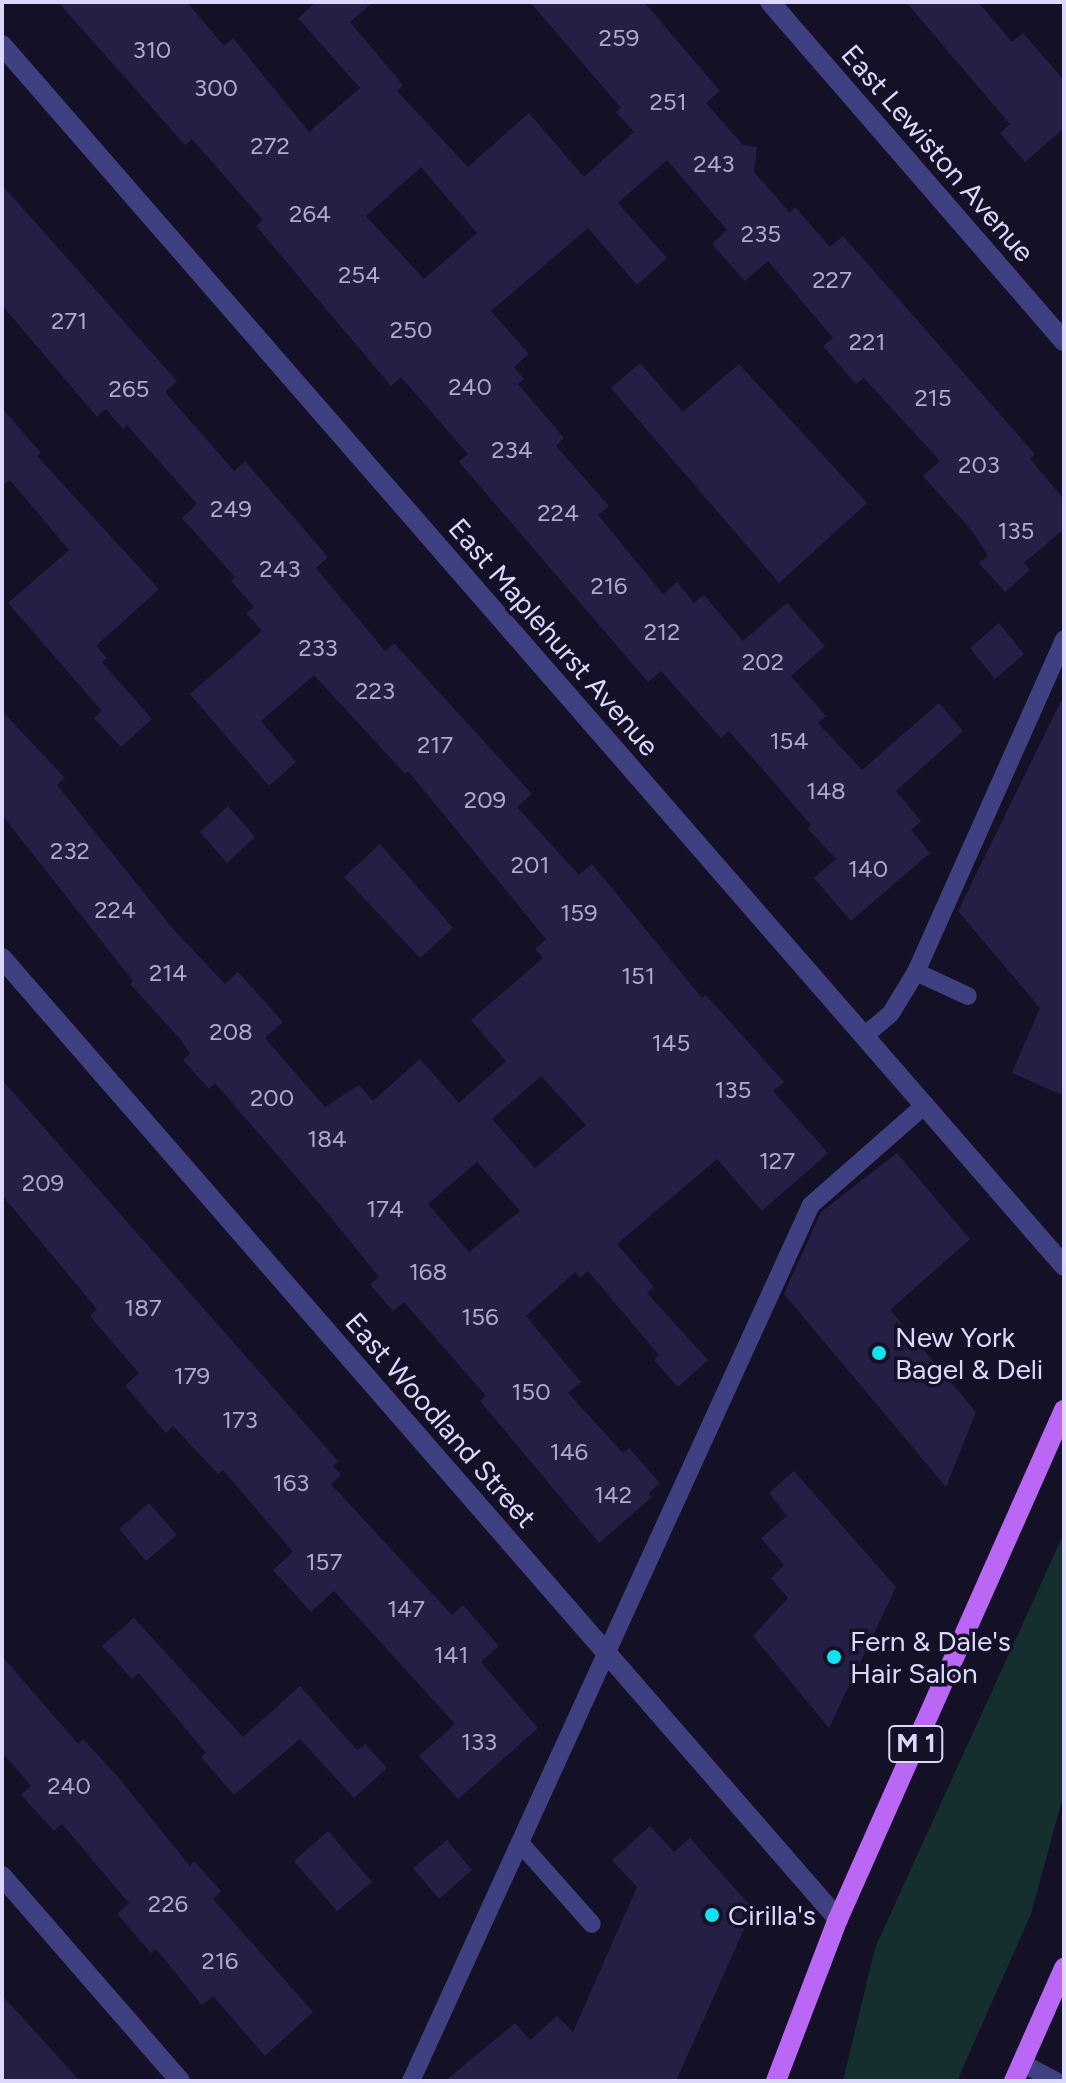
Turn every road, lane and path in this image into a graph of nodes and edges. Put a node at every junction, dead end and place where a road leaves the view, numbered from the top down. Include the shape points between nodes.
1 (770, 2) edge
2 (2, 45) edge
3 (1064, 341) edge
4 (1062, 652) edge
5 (2, 958) edge
6 (916, 972) junction
7 (968, 996) dead end
8 (864, 1036) junction
9 (925, 1105) junction
10 (1064, 1266) edge
11 (1064, 1410) edge
12 (1059, 1432) edge
13 (607, 1652) junction
14 (520, 1843) junction
15 (2, 1876) edge
16 (838, 1919) junction
17 (592, 1924) dead end
18 (1064, 1968) edge
19 (1018, 2072) edge
20 (180, 2081) edge
21 (411, 2081) edge
22 (776, 2081) edge
23 (1056, 2081) edge

1 - 3 street, East Lewiston Avenue
2 - 8 street, East Maplehurst Avenue
4 - 6 lane
5 - 13 street, East Woodland Street
6 - 7 lane
6 - 8 lane via 891,1013
8 - 9 street, East Maplehurst Avenue
9 - 10 street, East Maplehurst Avenue
9 - 13 lane via 811,1205
11 - 12 main road, M 1
12 - 16 main road, M 1
13 - 14 lane
13 - 16 street, East Woodland Street
14 - 17 lane
14 - 21 lane
15 - 20 street
16 - 22 main road, M 1
18 - 19 main road
19 - 23 lane

